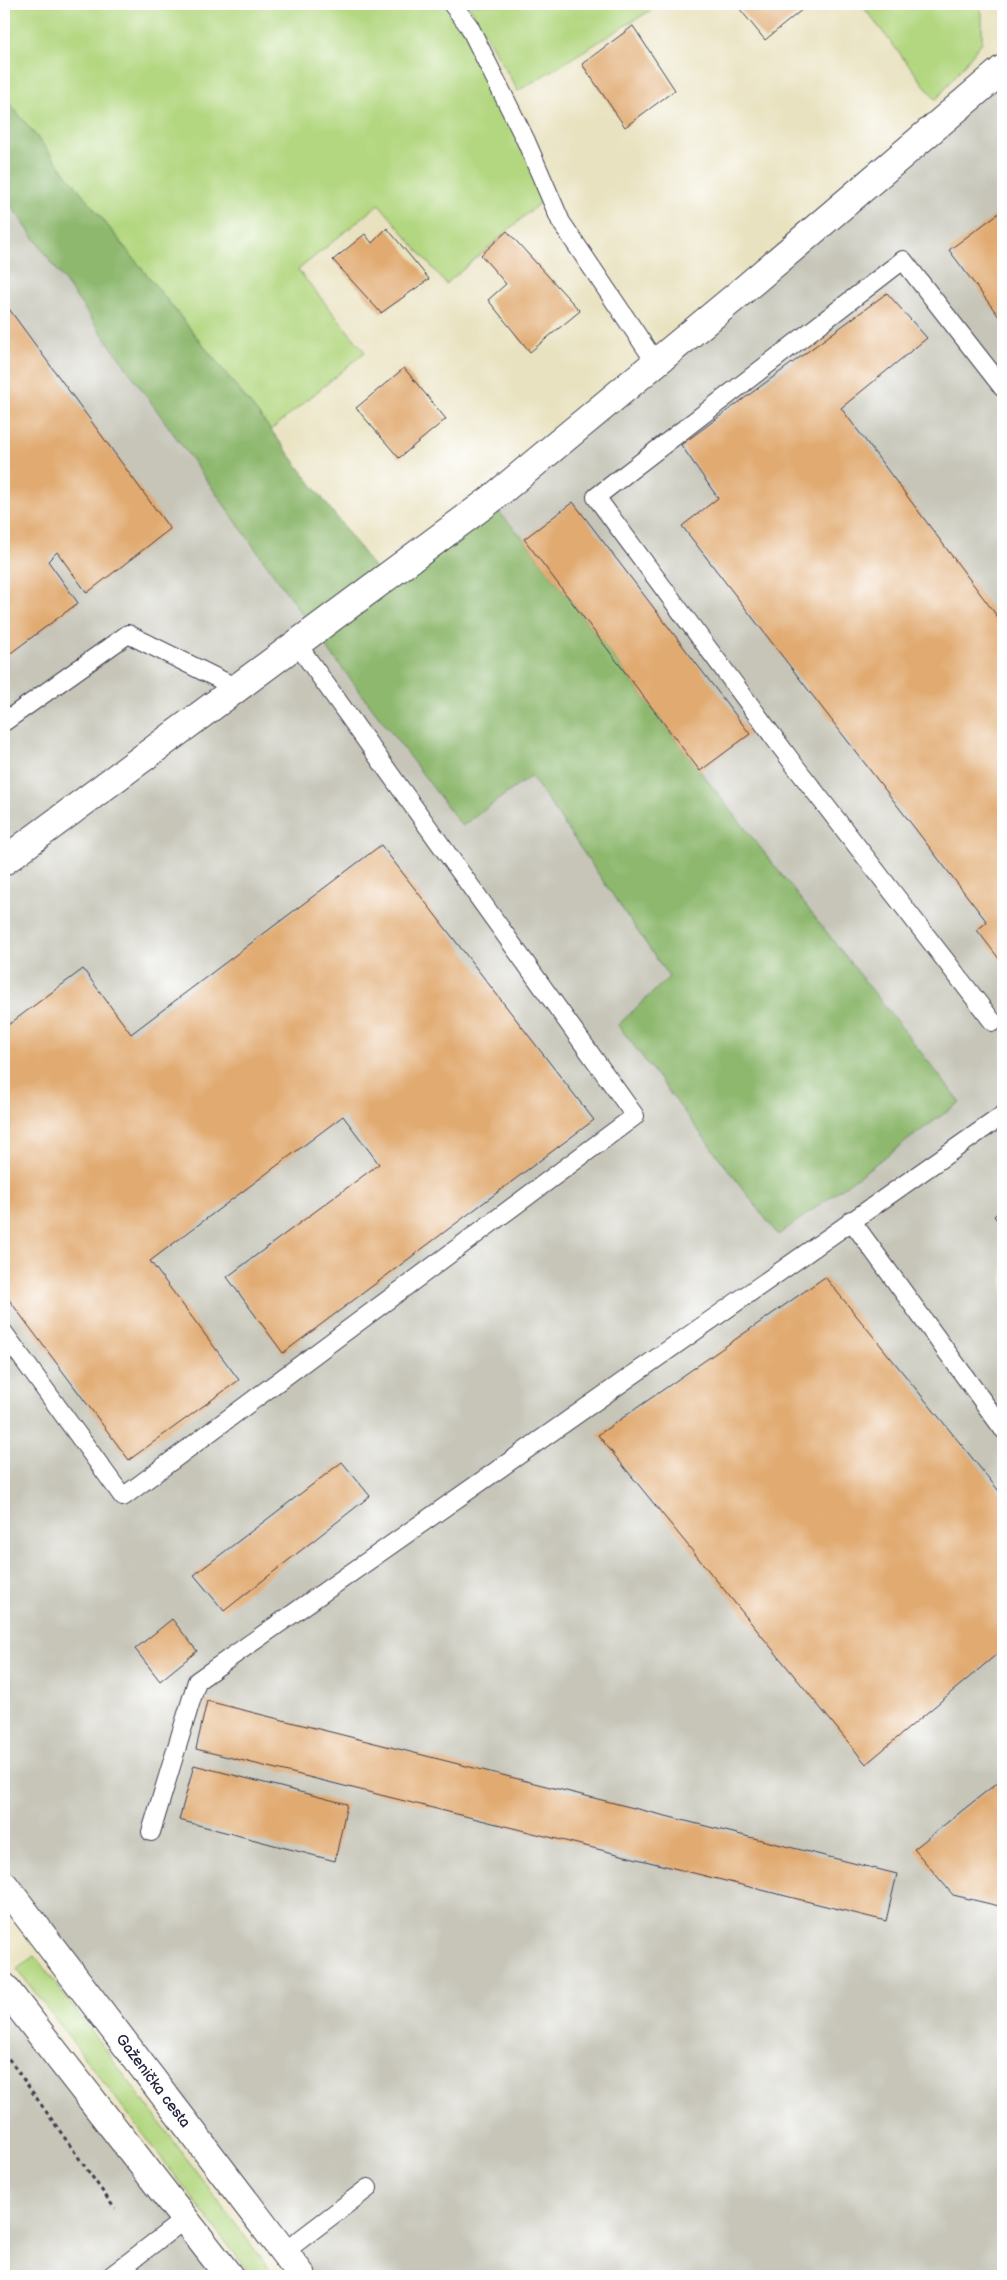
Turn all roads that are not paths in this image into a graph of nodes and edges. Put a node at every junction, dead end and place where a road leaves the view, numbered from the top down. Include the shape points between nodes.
1 (452, 4) edge
2 (1003, 69) edge
3 (656, 363) junction
4 (1003, 388) edge
5 (297, 644) junction
6 (237, 688) junction
7 (4, 722) edge
8 (4, 861) edge
9 (993, 1022) dead end
10 (1003, 1115) edge
11 (851, 1220) junction
12 (4, 1333) edge
13 (1003, 1429) edge
14 (151, 1832) dead end
15 (4, 1885) edge
16 (4, 1987) edge
17 (368, 2188) dead end
18 (184, 2219) junction
19 (284, 2252) junction
20 (111, 2276) edge
21 (229, 2276) edge
22 (302, 2276) edge

1 - 3 lane via 469,26 526,141 561,222
2 - 3 street
3 - 5 street via 489,501
4 - 9 lane via 903,260 596,497 795,766
5 - 6 street
5 - 12 lane via 635,1116 123,1498
6 - 7 lane via 128,634
6 - 8 street
10 - 11 lane
11 - 13 lane
11 - 14 lane via 197,1681
15 - 19 street, Gaženička cesta
16 - 18 street
17 - 19 lane
18 - 20 lane
18 - 21 street
19 - 22 street, Gaženička cesta

